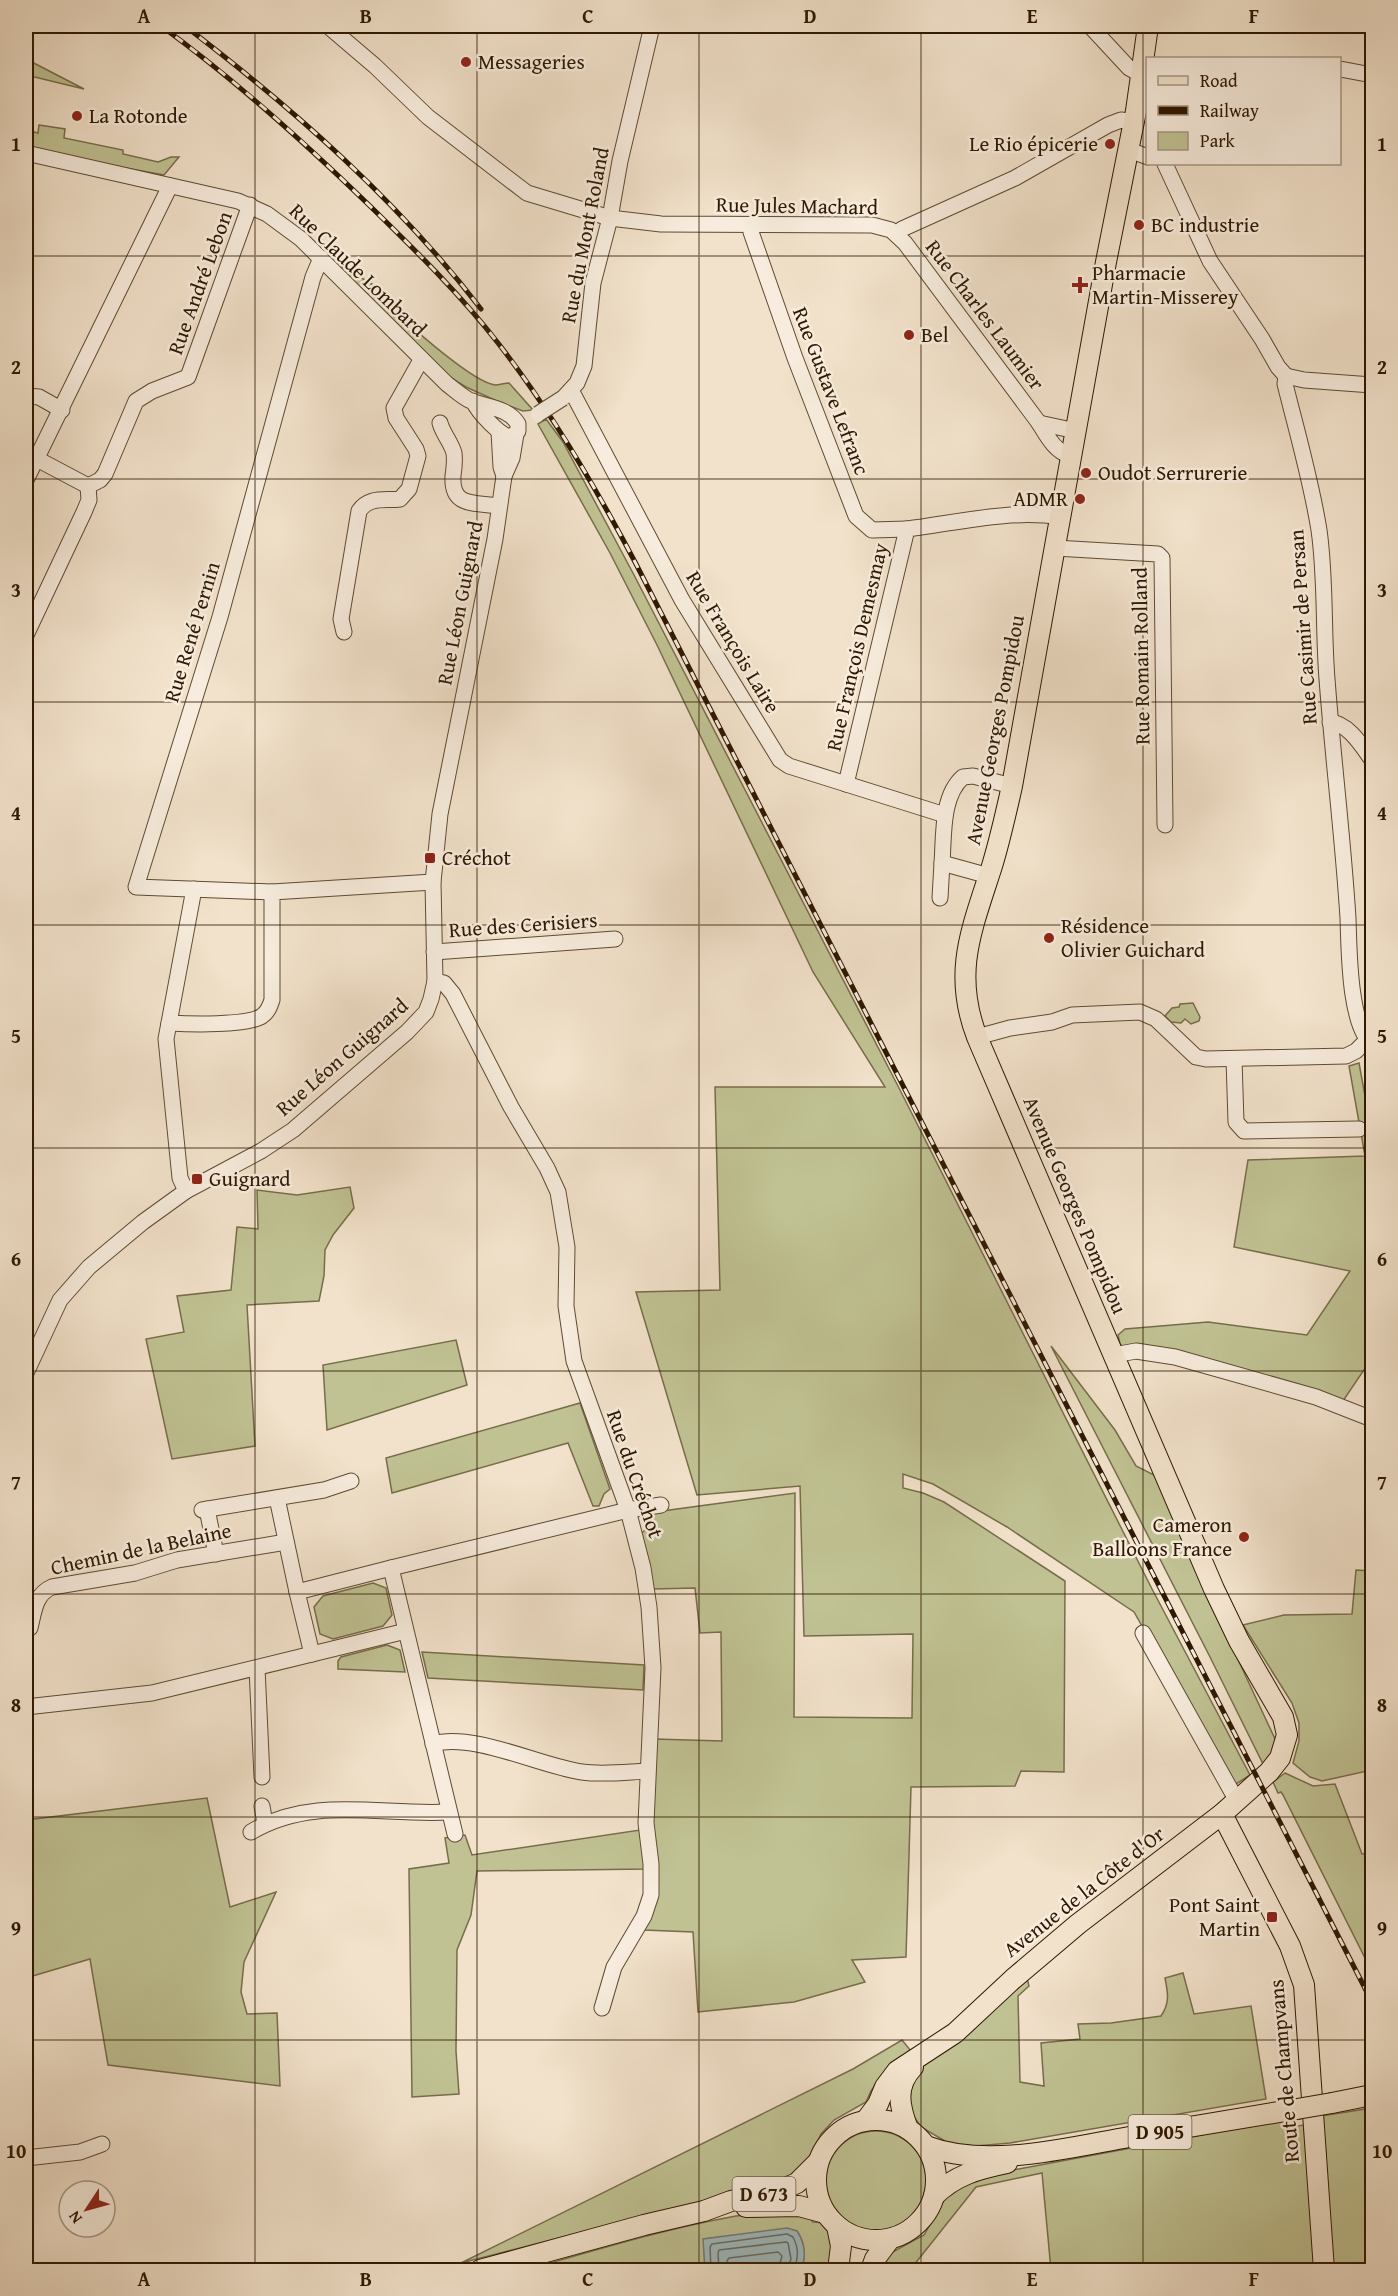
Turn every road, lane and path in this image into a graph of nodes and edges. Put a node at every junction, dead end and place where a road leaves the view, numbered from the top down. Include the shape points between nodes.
1 (328, 26) edge
2 (652, 26) edge
3 (1090, 26) edge
4 (1148, 26) edge
5 (1341, 69) edge
6 (1140, 74) junction
7 (1372, 75) edge
8 (1140, 116) edge
9 (26, 153) edge
10 (1138, 154) edge
11 (1164, 166) edge
12 (170, 186) junction
13 (250, 205) junction
14 (610, 218) junction
15 (751, 225) junction
16 (897, 234) junction
17 (321, 258) junction
18 (421, 360) junction
19 (1286, 376) junction
20 (1372, 385) edge
21 (567, 394) junction
22 (26, 396) edge
23 (472, 401) junction
24 (62, 410) junction
25 (440, 423) dead end
26 (1039, 423) junction
27 (515, 425) junction
28 (499, 431) junction
29 (1076, 431) junction
30 (1071, 456) junction
31 (37, 459) junction
32 (504, 476) junction
33 (26, 480) edge
34 (88, 486) junction
35 (499, 506) junction
36 (1060, 517) junction
37 (907, 529) junction
38 (1055, 548) junction
39 (344, 632) dead end
40 (26, 635) edge
41 (1330, 723) junction
42 (1372, 760) edge
43 (846, 784) junction
44 (1012, 786) junction
45 (945, 815) junction
46 (1165, 825) dead end
47 (942, 863) junction
48 (989, 876) junction
49 (433, 882) junction
50 (194, 889) junction
51 (272, 892) junction
52 (940, 898) dead end
53 (615, 939) dead end
54 (434, 952) junction
55 (435, 981) junction
56 (169, 1023) junction
57 (977, 1037) junction
58 (1370, 1042) edge
59 (1234, 1059) junction
60 (1359, 1129) dead end
61 (186, 1191) junction
62 (1114, 1355) junction
63 (26, 1369) edge
64 (1372, 1419) edge
65 (351, 1481) dead end
66 (277, 1498) junction
67 (661, 1505) dead end
68 (628, 1510) junction
69 (286, 1542) junction
70 (216, 1554) junction
71 (391, 1568) junction
72 (297, 1592) junction
73 (30, 1628) dead end
74 (406, 1631) junction
75 (1143, 1633) dead end
76 (312, 1654) junction
77 (256, 1668) junction
78 (26, 1707) edge
79 (433, 1744) junction
80 (647, 1772) junction
81 (1269, 1772) joint
82 (262, 1778) dead end
83 (262, 1806) dead end
84 (1229, 1807) junction
85 (449, 1812) junction
86 (455, 1834) dead end
87 (602, 2008) dead end
88 (929, 2050) junction
89 (1372, 2095) edge
90 (866, 2120) junction
91 (908, 2129) junction
92 (102, 2144) dead end
93 (926, 2146) junction
94 (1024, 2155) junction
95 (26, 2158) edge
96 (818, 2163) junction
97 (934, 2196) junction
98 (704, 2211) junction
99 (831, 2219) junction
100 (890, 2239) junction
101 (480, 2271) edge
102 (838, 2271) edge
103 (871, 2271) edge
104 (1324, 2271) edge

1 - 14 street, Rue Jules Machard via 428,117 527,193
2 - 14 street, Rue du Mont Roland
3 - 6 street via 1129,68
4 - 6 main road, Avenue Georges Pompidou
5 - 7 street
6 - 8 main road, Avenue Georges Pompidou
8 - 10 main road, Avenue Georges Pompidou
8 - 16 street, Rue Jules Machard via 1108,125 1015,178
9 - 12 street, Rue Claude Lombard
10 - 29 main road, Avenue Georges Pompidou via 1118,197
11 - 19 street, Rue Casimir de Persan via 1210,261
12 - 13 street, Rue Claude Lombard
12 - 24 street
13 - 17 street, Rue Claude Lombard via 285,225
13 - 34 street, Rue André Lebon via 188,377 136,401 105,474
14 - 15 street, Rue Jules Machard via 671,225
14 - 21 street, Rue du Mont Roland via 593,283 584,366
15 - 16 street, Rue Jules Machard via 872,225
15 - 37 street, Rue Gustave Lefranc via 795,358 856,516 872,531
16 - 26 street, Rue Charles Laumier
17 - 18 street, Rue Claude Lombard
17 - 50 street, Rue René Pernin via 220,617 136,887
18 - 23 street, Rue Claude Lombard
18 - 39 street via 394,408 418,456 409,489 400,499 371,501 359,511 341,620
19 - 20 street
19 - 41 street, Rue Casimir de Persan via 1320,538
21 - 27 street, bridge
21 - 43 street, Rue François Laire via 682,600 780,760
22 - 24 street via 39,397
23 - 27 street, Rue Claude Lombard via 483,403
23 - 28 street, Rue Claude Lombard
24 - 31 street
25 - 35 street via 453,452 455,495 465,501
26 - 29 street, Rue Charles Laumier
26 - 30 street, Rue Charles Laumier via 1058,450
27 - 28 street via 507,437
27 - 32 street, Rue Léon Guignard via 512,458
28 - 32 street, Rue Léon Guignard
29 - 30 main road, Avenue Georges Pompidou
30 - 36 main road, Avenue Georges Pompidou
31 - 33 street
31 - 34 street
32 - 35 street, Rue Léon Guignard
34 - 40 street via 86,506
35 - 49 street, Rue Léon Guignard via 440,814
36 - 37 street, Rue François Demesmay via 997,517
36 - 38 main road, Avenue Georges Pompidou
37 - 43 street, Rue François Demesmay
38 - 44 main road, Avenue Georges Pompidou
38 - 46 street, Rue Romain Rolland via 1158,554 1162,558
41 - 42 street via 1345,728
41 - 58 street, Rue Casimir de Persan via 1355,1004 1359,1026
43 - 45 street, Rue François Laire
44 - 45 street via 963,777
44 - 48 main road, Avenue Georges Pompidou
45 - 47 street
47 - 48 street
47 - 52 street
48 - 57 main road, Avenue Georges Pompidou via 971,930 966,960 967,1002
49 - 51 street, Rue René Pernin
49 - 54 street, Rue Léon Guignard
50 - 51 street, Rue René Pernin
50 - 56 street
51 - 56 street via 272,1000 268,1010 255,1019
53 - 54 street, Rue des Cerisiers
54 - 55 street, Rue Léon Guignard
55 - 61 street, Rue Léon Guignard via 426,1012 417,1022 293,1130
55 - 68 street, Rue du Créchot via 444,983 453,994 554,1180 567,1247 566,1306 574,1361
56 - 61 street via 166,1039 180,1178
57 - 59 street via 1072,1015 1140,1012 1156,1019 1196,1057
57 - 62 main road, Avenue Georges Pompidou
58 - 59 street via 1346,1056
59 - 60 street via 1236,1122 1244,1131
61 - 63 street, Rue Léon Guignard via 78,1278 53,1313
62 - 64 street via 1136,1351 1175,1357 1316,1397
62 - 81 main road, Avenue Georges Pompidou via 1223,1608 1283,1717 1286,1742
65 - 66 street via 324,1491
66 - 69 street
66 - 70 street via 205,1510
67 - 68 street
68 - 71 street
68 - 80 street, Rue du Créchot via 649,1607 653,1668
69 - 70 street, Chemin de la Belaine
69 - 72 street
70 - 73 street, Chemin de la Belaine via 52,1587 38,1598
71 - 72 street
71 - 74 street
72 - 76 street
74 - 76 street
74 - 79 street
75 - 84 street
76 - 77 street
77 - 78 street via 152,1693
77 - 82 street
79 - 80 street via 451,1741 501,1750 583,1772
79 - 85 street
80 - 87 street, Rue du Créchot via 651,1895 644,1916 614,1967
81 - 84 main road, Avenue de la Côte d'Or
83 - 85 street via 258,1828 302,1812 329,1809
84 - 88 main road, Avenue de la Côte d'Or via 1075,1926 955,2033
84 - 104 main road, Route de Champvans via 1304,1985
85 - 86 street
88 - 90 main road, Avenue de la Côte d'Or via 897,2071
88 - 91 main road, Avenue de la Côte d'Or via 902,2085 900,2101
89 - 94 main road, D 905, bridge
90 - 91 main road via 884,2120
90 - 96 main road via 839,2132
91 - 93 main road
92 - 95 street via 80,2152
93 - 94 main road, D 905 via 961,2155
93 - 97 main road via 936,2175
94 - 97 main road, D 905 via 963,2175
96 - 98 main road, D 673 via 789,2187
96 - 99 main road via 816,2189
97 - 100 main road via 930,2208 913,2228
98 - 99 main road, D 673 via 799,2206
98 - 101 main road, D 673
99 - 100 main road via 850,2235 866,2240
99 - 102 main road via 841,2246
100 - 103 main road

